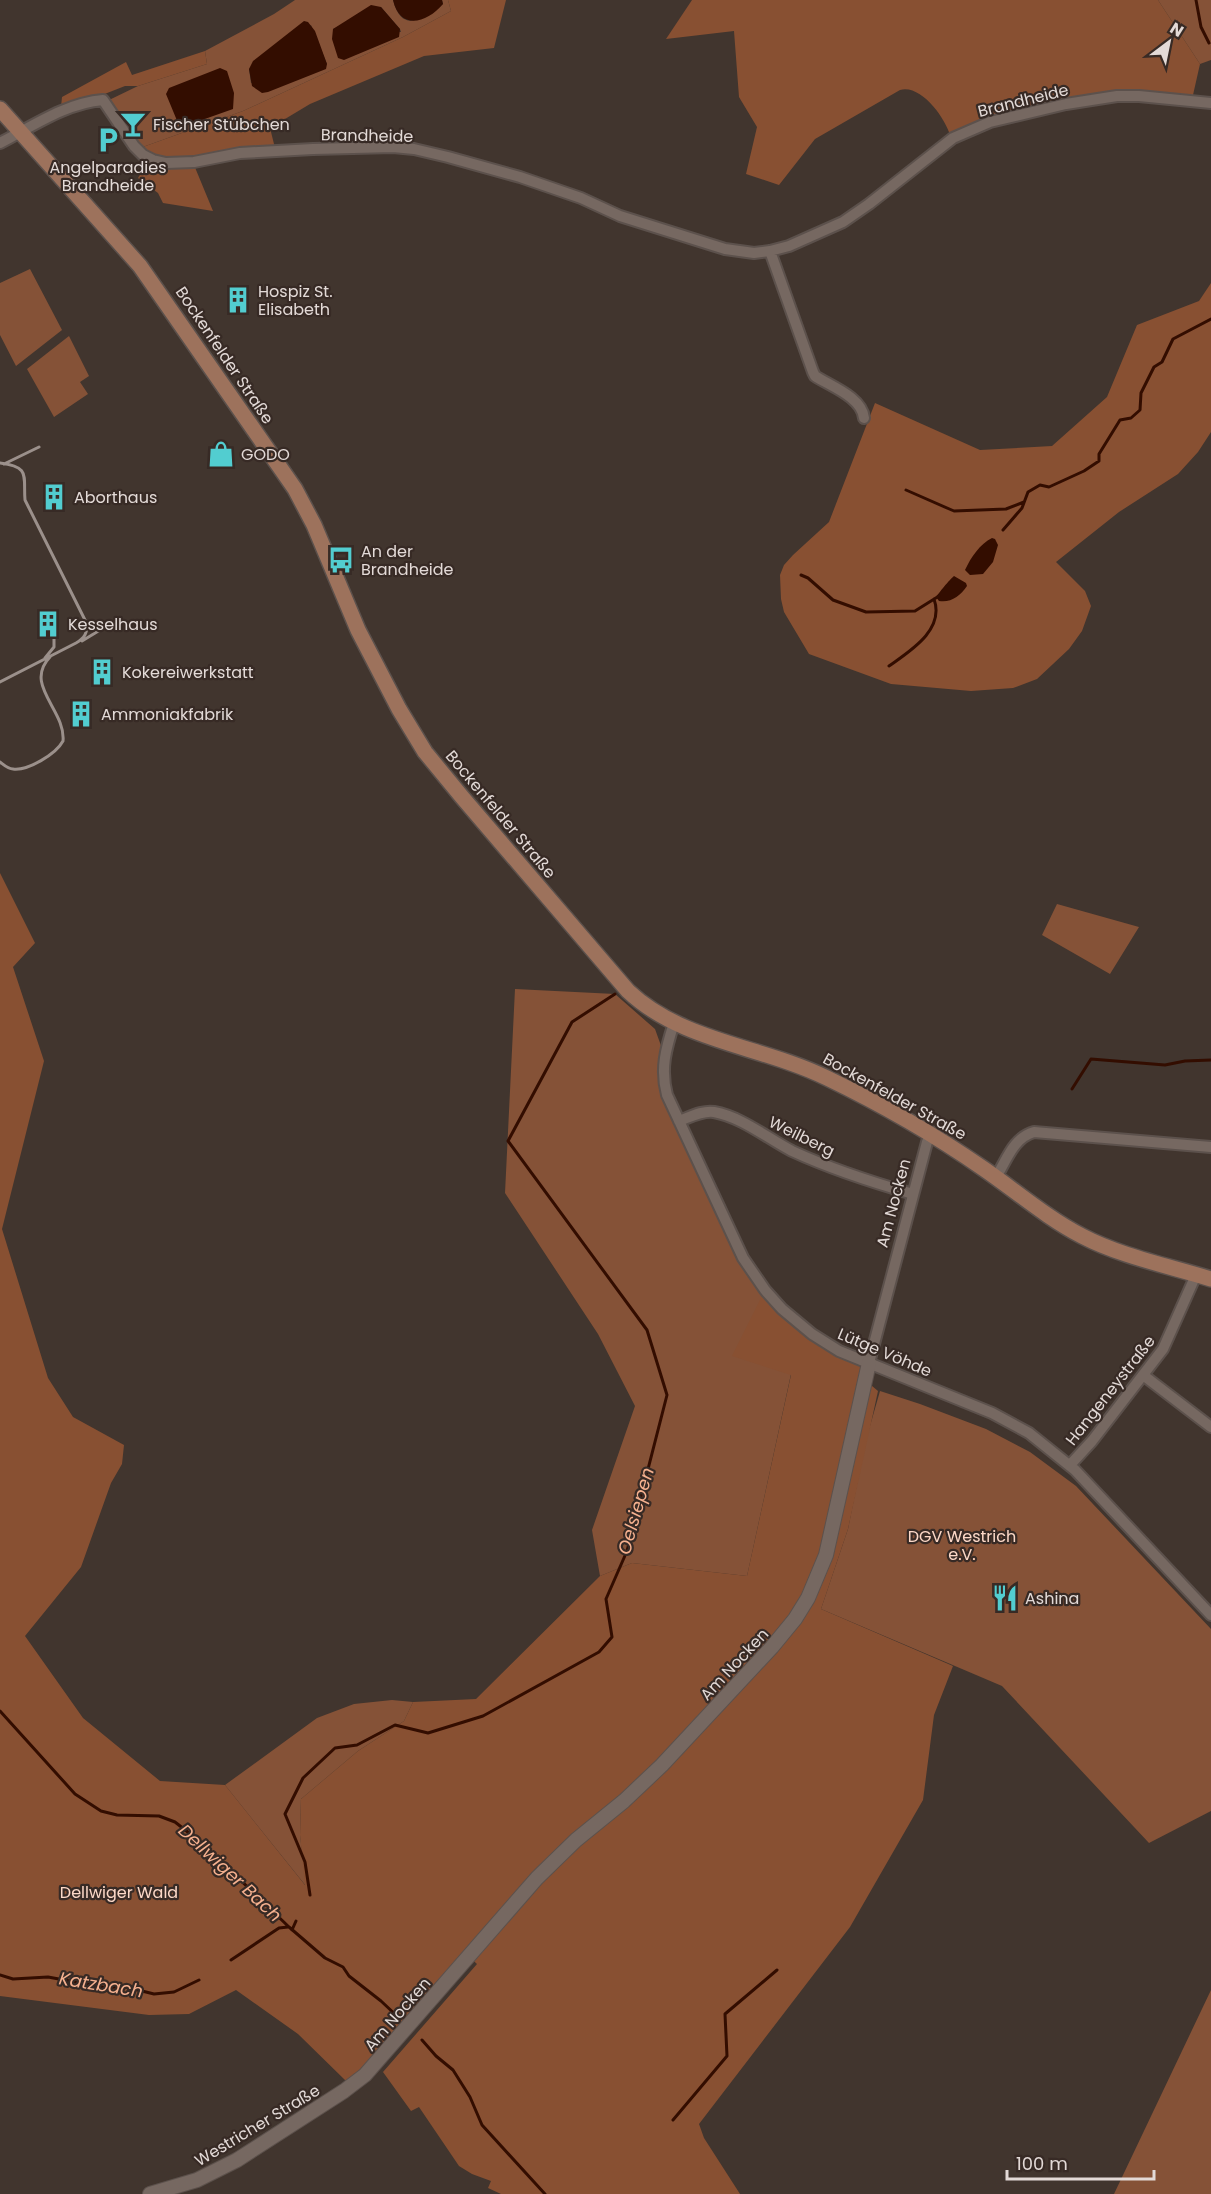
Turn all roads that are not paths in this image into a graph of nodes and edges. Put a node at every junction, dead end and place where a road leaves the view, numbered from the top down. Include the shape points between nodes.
1 (1211, 103) edge
2 (0, 109) edge
3 (20, 133) junction
4 (0, 143) edge
5 (770, 251) junction
6 (864, 418) dead end
7 (674, 1023) junction
8 (679, 1121) junction
9 (931, 1135) junction
10 (1211, 1147) edge
11 (996, 1177) junction
12 (913, 1194) junction
13 (1204, 1277) edge
14 (869, 1363) junction
15 (1143, 1376) junction
16 (1211, 1427) edge
17 (1070, 1465) junction
18 (1211, 1615) edge
19 (344, 2091) joint
20 (150, 2194) edge

1 - 5 street, Brandheide via 1117,96 990,122 953,138 843,222
2 - 3 main road, Bockenfelder Straße
3 - 4 street
3 - 5 street, Brandheide via 62,111 104,100 134,146 143,155 166,163 240,153 414,149 520,177 620,216 725,249
3 - 7 main road, Bockenfelder Straße via 140,266 295,489 358,630 425,752 628,991
5 - 6 street via 815,376 853,400 864,412
7 - 8 street, Lütge Vöhde via 664,1054 663,1080
7 - 9 main road, Bockenfelder Straße via 818,1074
8 - 12 street, Weilberg via 716,1112 819,1164
8 - 14 street, Lütge Vöhde via 743,1258 765,1290 812,1334
9 - 11 main road, Bockenfelder Straße
9 - 12 street, Am Nocken
10 - 11 street via 1034,1132 1018,1141
11 - 13 main road, Bockenfelder Straße via 1083,1236
12 - 14 street, Am Nocken
13 - 15 street, Hangeneystraße
14 - 17 street, Lütge Vöhde via 992,1413 1029,1433
14 - 19 street, Am Nocken via 826,1555 816,1584 795,1619 662,1765 537,1878 379,2060
15 - 16 street
15 - 17 street, Hangeneystraße
17 - 18 street, Hangeneystraße
19 - 20 street, Westricher Straße via 237,2160 196,2180

